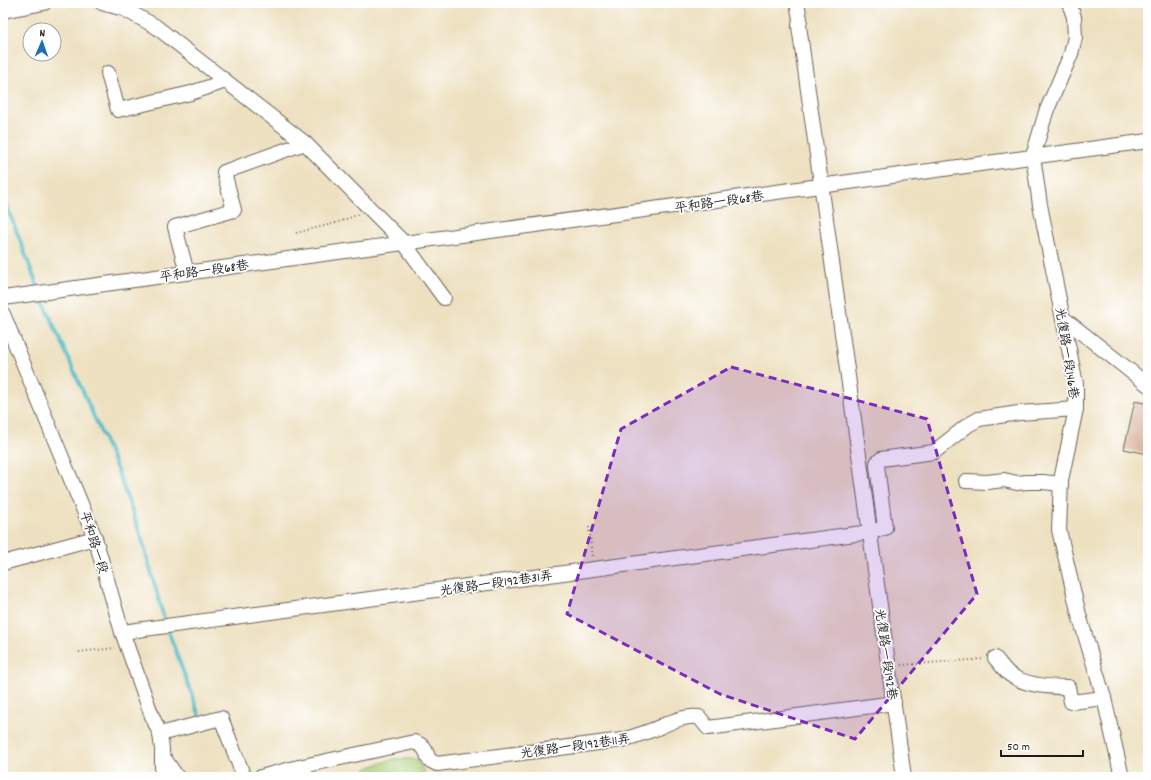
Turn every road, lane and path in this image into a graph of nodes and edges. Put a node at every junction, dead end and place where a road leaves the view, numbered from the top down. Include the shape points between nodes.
1 (44, 3) edge
2 (102, 3) edge
3 (798, 3) edge
4 (1069, 3) edge
5 (125, 6) edge
6 (3, 11) edge
7 (108, 73) dead end
8 (226, 80) junction
9 (1148, 141) edge
10 (305, 143) junction
11 (1033, 156) junction
12 (821, 187) junction
13 (370, 209) junction
14 (296, 233) dead end
15 (404, 243) junction
16 (187, 273) junction
17 (3, 298) edge
18 (444, 298) dead end
19 (3, 314) edge
20 (1063, 318) junction
21 (1148, 385) edge
22 (1076, 409) junction
23 (966, 481) dead end
24 (1061, 484) junction
25 (589, 527) dead end
26 (870, 532) junction
27 (95, 538) junction
28 (3, 563) edge
29 (594, 569) junction
30 (122, 632) junction
31 (127, 647) junction
32 (79, 652) dead end
33 (995, 658) joint
34 (890, 666) junction
35 (1104, 698) junction
36 (894, 702) junction
37 (160, 734) junction
38 (162, 755) junction
39 (395, 772) dead end
40 (162, 777) edge
41 (177, 777) edge
42 (244, 777) edge
43 (261, 777) edge
44 (394, 777) edge
45 (904, 777) edge
46 (1122, 777) edge

1 - 6 street
2 - 5 street
3 - 12 street, 光復路一段192巷
4 - 11 street, 光復路一段146巷 via 1074,17 1075,37 1071,54 1046,112
5 - 8 street
7 - 8 street via 118,110 191,94
8 - 10 street
9 - 11 street, 平和路一段68巷
10 - 13 street
10 - 16 street via 224,172 234,210 175,227
11 - 12 street, 平和路一段68巷
11 - 20 street, 光復路一段146巷 via 1040,205
12 - 15 street, 平和路一段68巷
12 - 26 street, 光復路一段192巷
13 - 14 path via 336,223
13 - 15 street
15 - 16 street, 平和路一段68巷
15 - 18 street
16 - 17 street, 平和路一段68巷
19 - 27 street, 平和路一段
20 - 21 street
20 - 22 street, 光復路一段146巷 via 1076,384
22 - 24 street, 光復路一段146巷
22 - 26 street via 979,419 934,452 881,459 877,466 885,528
23 - 24 street via 1004,480 1017,484
24 - 35 street, 光復路一段146巷 via 1059,530 1079,615
25 - 29 path
26 - 29 street, 光復路一段192巷31弄
26 - 34 street, 光復路一段192巷
27 - 28 street
27 - 30 street, 平和路一段
29 - 30 street, 光復路一段192巷31弄
30 - 31 street, 平和路一段
31 - 32 path
31 - 37 street, 平和路一段
33 - 34 path
33 - 35 street via 1011,676 1022,681 1068,687 1071,702
34 - 36 street, 光復路一段192巷
35 - 46 street, 光復路一段146巷
36 - 43 street, 光復路一段192巷11弄 via 708,728 699,717 692,716 673,720 638,736 622,740 437,764 429,760 425,748 414,742
36 - 45 street, 光復路一段192巷
37 - 38 street, 平和路一段
37 - 42 street via 221,718
38 - 40 street, 平和路一段
38 - 41 street
39 - 44 path

